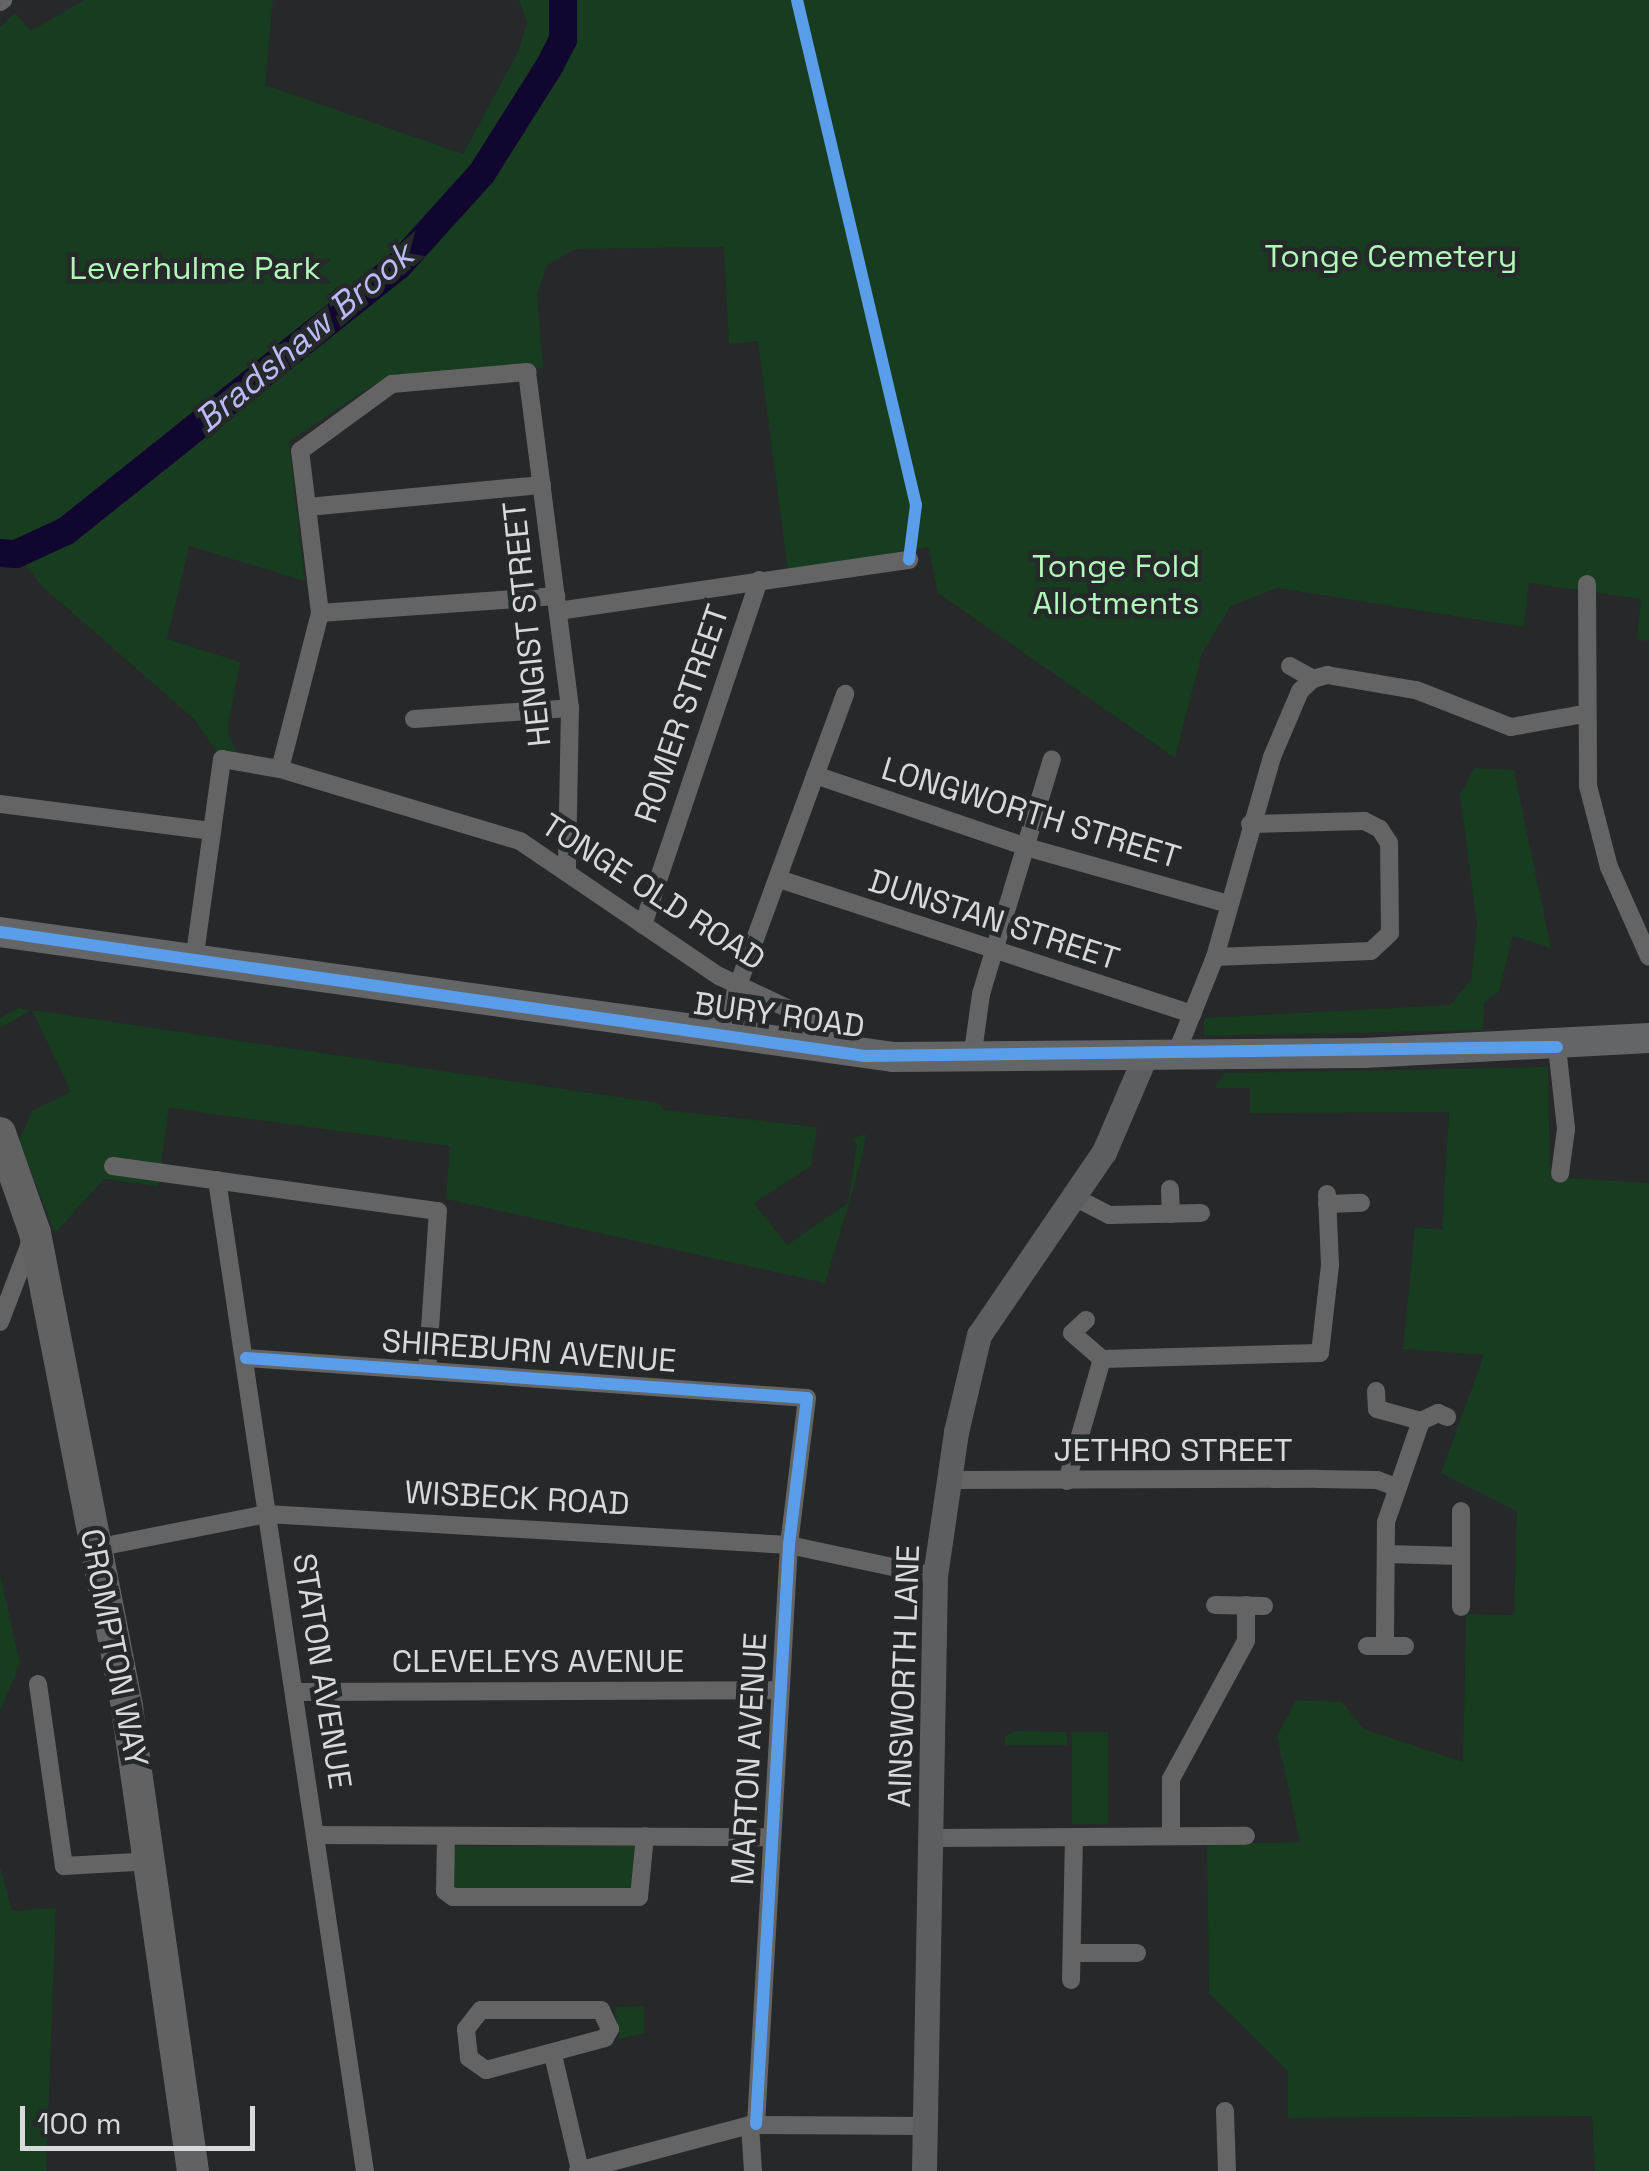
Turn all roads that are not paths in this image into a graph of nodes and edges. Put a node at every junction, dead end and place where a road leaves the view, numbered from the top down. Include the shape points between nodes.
1 (542, 485) junction
2 (308, 507) junction
3 (908, 560) dead end
4 (760, 580) junction
5 (1587, 584) dead end
6 (557, 603) junction
7 (320, 613) junction
8 (1290, 666) dead end
9 (1313, 679) junction
10 (846, 694) dead end
11 (570, 708) junction
12 (1583, 714) junction
13 (414, 719) dead end
14 (1052, 759) dead end
15 (280, 769) junction
16 (815, 776) junction
17 (0, 804) edge
18 (1250, 824) junction
19 (212, 831) junction
20 (1026, 847) junction
21 (567, 870) junction
22 (779, 880) junction
23 (1229, 904) junction
24 (643, 925) junction
25 (0, 932) edge
26 (994, 954) junction
27 (1214, 957) junction
28 (1649, 957) edge
29 (194, 961) junction
30 (741, 988) junction
31 (1192, 1014) junction
32 (728, 1037) junction
33 (1649, 1038) edge
34 (1557, 1047) junction
35 (1146, 1054) junction
36 (1176, 1054) junction
37 (1111, 1055) junction
38 (865, 1056) junction
39 (972, 1059) junction
40 (1124, 1111) junction
41 (0, 1133) edge
42 (113, 1166) dead end
43 (1560, 1174) dead end
44 (217, 1180) junction
45 (1170, 1189) dead end
46 (1074, 1197) junction
47 (1361, 1203) dead end
48 (1201, 1213) dead end
49 (1170, 1214) junction
50 (34, 1233) junction
51 (1086, 1320) dead end
52 (0, 1322) edge
53 (246, 1358) junction
54 (1102, 1358) junction
55 (428, 1371) junction
56 (1376, 1391) dead end
57 (807, 1398) joint
58 (1447, 1417) dead end
59 (1421, 1421) junction
60 (949, 1480) junction
61 (1067, 1481) junction
62 (1396, 1487) junction
63 (1461, 1512) dead end
64 (267, 1514) junction
65 (789, 1545) junction
66 (95, 1548) junction
67 (1386, 1554) junction
68 (1461, 1556) junction
69 (935, 1576) junction
70 (1215, 1604) dead end
71 (1460, 1608) dead end
72 (1405, 1646) dead end
73 (38, 1684) dead end
74 (780, 1690) junction
75 (295, 1692) junction
76 (316, 1835) junction
77 (446, 1836) junction
78 (644, 1836) junction
79 (1171, 1836) junction
80 (1246, 1836) dead end
81 (771, 1837) junction
82 (1074, 1837) junction
83 (931, 1838) junction
84 (153, 1861) junction
85 (1072, 1953) junction
86 (1137, 1953) dead end
87 (1072, 1980) dead end
88 (553, 2055) junction
89 (1225, 2111) dead end
90 (753, 2125) junction
91 (925, 2126) junction
92 (193, 2171) edge
93 (365, 2171) edge
94 (579, 2171) edge
95 (753, 2171) edge
96 (924, 2171) edge
97 (1227, 2171) edge

1 - 2 street
1 - 2 street, HENGIST STREET via 527,372 392,384 300,451
1 - 6 street, HENGIST STREET
2 - 7 street
3 - 4 street
4 - 6 street
4 - 24 street, ROMER STREET
5 - 12 street
6 - 7 street
6 - 11 street, HENGIST STREET
7 - 15 street
8 - 9 street
9 - 12 street via 1328,675 1416,690 1511,727
9 - 18 street via 1286,719
10 - 16 street
11 - 13 street
11 - 21 street, HENGIST STREET
12 - 28 street via 1599,838
14 - 20 street
15 - 19 street, TONGE OLD ROAD via 222,759
15 - 21 street, TONGE OLD ROAD via 520,841
16 - 20 street, LONGWORTH STREET
16 - 22 street
17 - 19 street
18 - 23 street
18 - 27 street via 1364,821 1380,828 1389,843 1390,933 1371,951
19 - 29 street
20 - 23 street, LONGWORTH STREET
20 - 26 street
21 - 24 street, TONGE OLD ROAD
22 - 26 street, DUNSTAN STREET
22 - 30 street
23 - 27 street
24 - 30 street, TONGE OLD ROAD
25 - 29 main road, BURY ROAD
26 - 31 street, DUNSTAN STREET
26 - 39 street
27 - 31 street
29 - 32 main road, BURY ROAD
30 - 32 street
30 - 38 street, TONGE OLD ROAD via 850,1038
31 - 36 street
32 - 38 main road, BURY ROAD
33 - 34 main road, BURY ROAD
34 - 36 main road, BURY ROAD
34 - 43 street via 1566,1129
35 - 36 main road, BURY ROAD
35 - 37 main road, BURY ROAD
35 - 40 main road, AINSWORTH LANE
37 - 39 main road, BURY ROAD
37 - 40 main road
38 - 39 main road, BURY ROAD
40 - 46 main road, AINSWORTH LANE
41 - 50 highway, CROMPTON WAY
42 - 44 street
44 - 53 street, STATON AVENUE
44 - 55 street via 438,1211
45 - 49 street
46 - 49 street via 1109,1215
46 - 60 main road, AINSWORTH LANE via 979,1335
47 - 54 street via 1327,1199 1330,1265 1320,1353
48 - 49 street
50 - 52 street
50 - 66 highway, CROMPTON WAY
51 - 54 street via 1072,1334
53 - 55 street, SHIREBURN AVENUE
53 - 64 street, STATON AVENUE
54 - 61 street
55 - 57 street, SHIREBURN AVENUE
56 - 59 street via 1377,1408
57 - 65 street, MARTON AVENUE
58 - 59 street via 1438,1413
59 - 62 street
60 - 61 street, JETHRO STREET
60 - 69 main road, AINSWORTH LANE
61 - 62 street, JETHRO STREET via 1318,1479
62 - 67 street
63 - 68 street
64 - 65 street, WISBECK ROAD
64 - 66 street, WISBECK ROAD
64 - 75 street, STATON AVENUE
65 - 69 street, WISBECK ROAD
65 - 74 street, MARTON AVENUE
66 - 84 highway, CROMPTON WAY
67 - 68 street
67 - 72 street via 1376,1646
68 - 71 street
69 - 83 main road, AINSWORTH LANE
70 - 79 street via 1255,1606 1246,1640 1171,1779
73 - 84 street via 64,1866
74 - 75 street, CLEVELEYS AVENUE
74 - 81 street, MARTON AVENUE
75 - 76 street, STATON AVENUE
76 - 77 street
76 - 93 street, STATON AVENUE
77 - 78 street
77 - 78 street via 445,1892 453,1897 639,1897
78 - 81 street
79 - 80 street
79 - 82 street
81 - 90 street, MARTON AVENUE
82 - 83 street
82 - 85 street
83 - 91 main road, AINSWORTH LANE
84 - 92 highway, CROMPTON WAY
85 - 86 street
85 - 87 street
88 - 88 street via 486,2070 469,2058 466,2029 481,2010 600,2010 609,2018 606,2038
88 - 94 street
89 - 97 street
90 - 91 street
90 - 94 street
90 - 95 street, MARTON AVENUE
91 - 96 main road, AINSWORTH LANE

